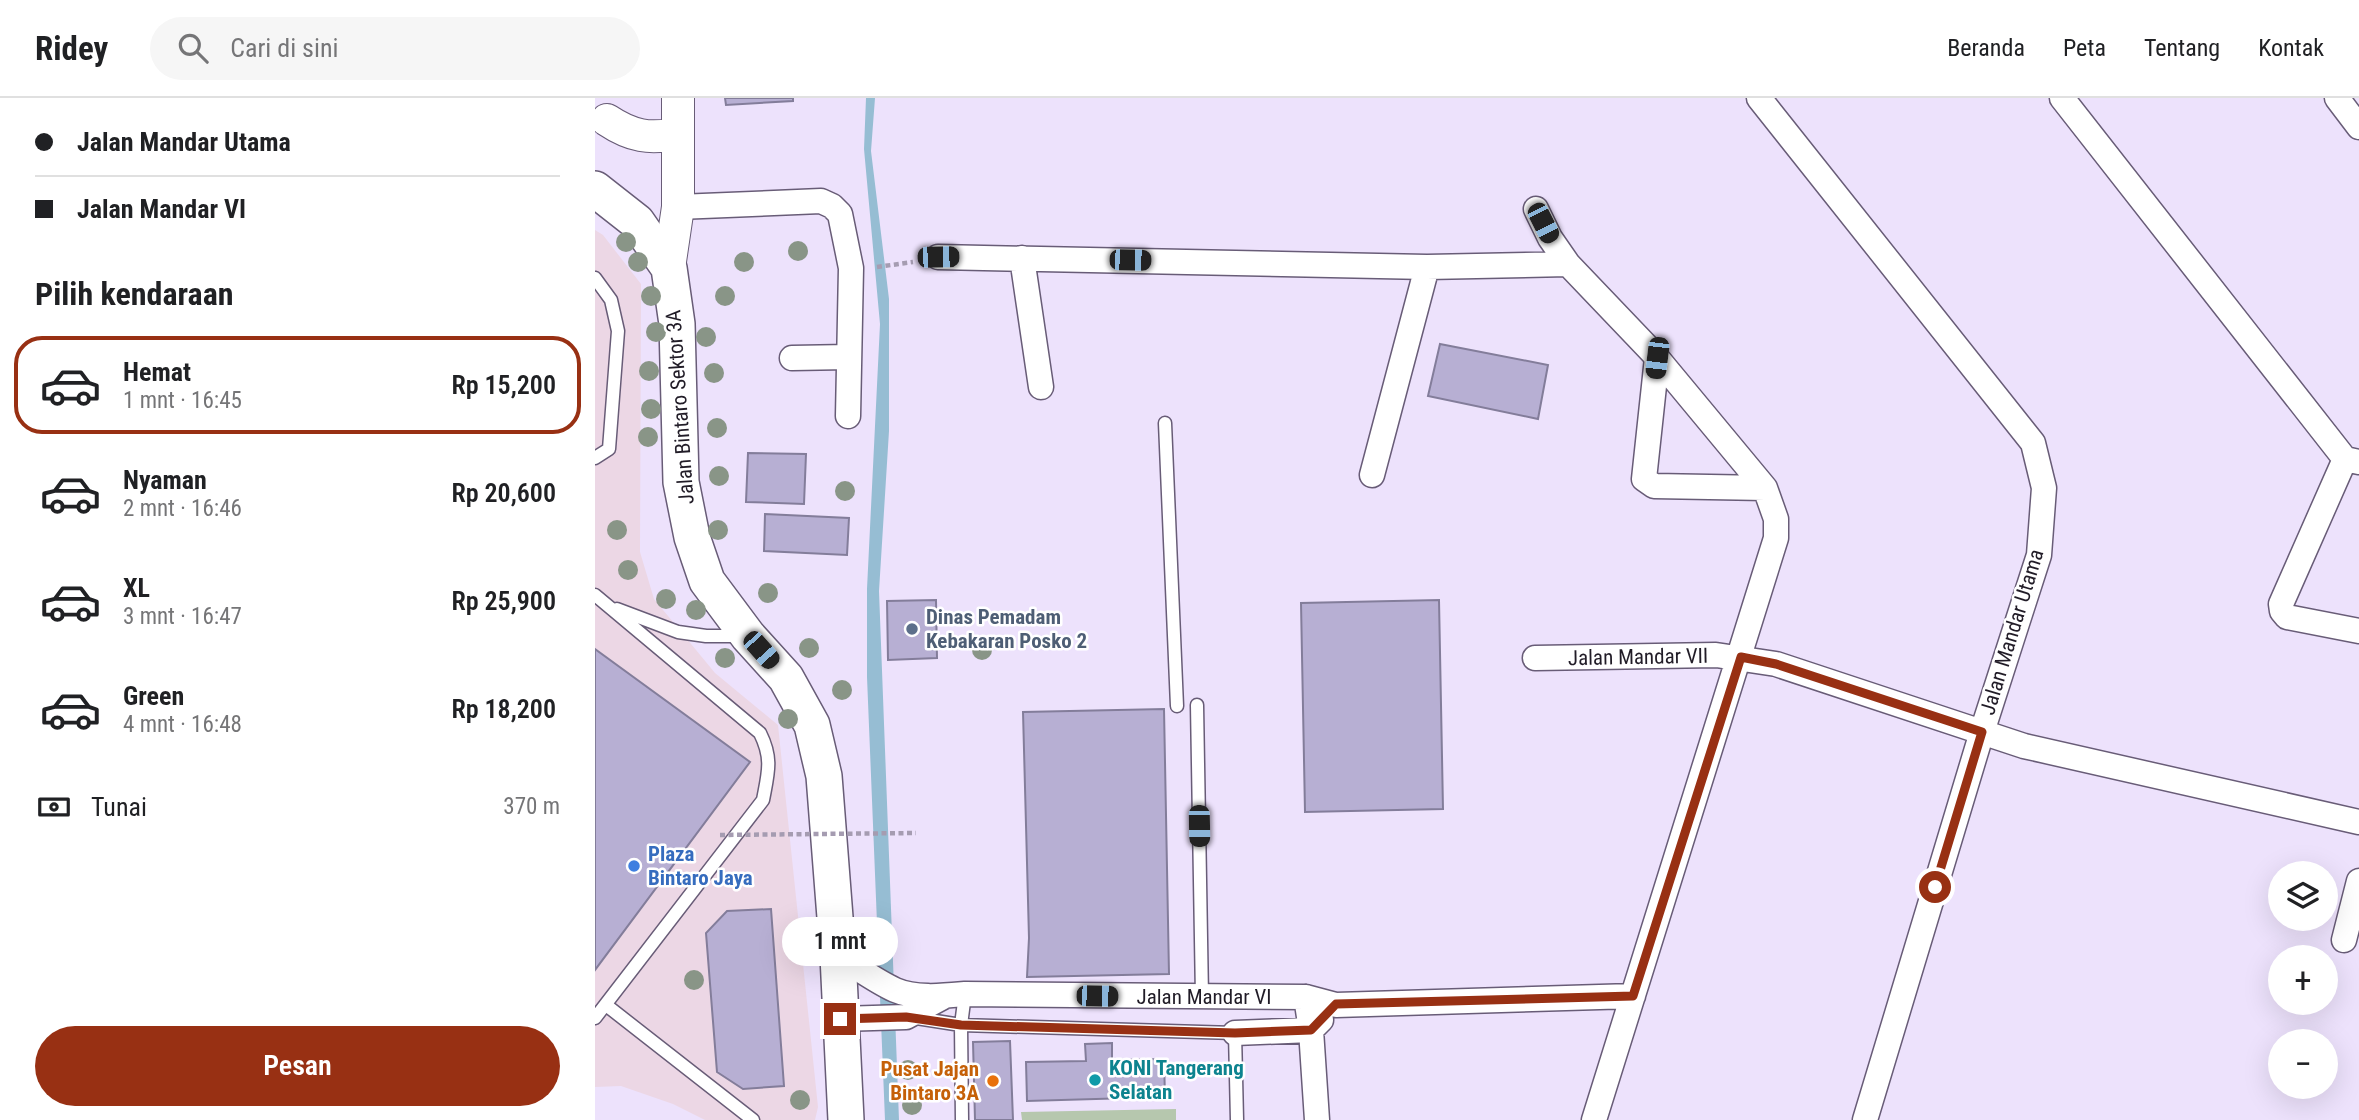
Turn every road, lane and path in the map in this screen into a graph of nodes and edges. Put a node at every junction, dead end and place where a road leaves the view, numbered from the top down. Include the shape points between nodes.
1 (678, 98) edge
2 (1759, 98) edge
3 (2062, 98) edge
4 (2337, 98) edge
5 (608, 114) edge
6 (2359, 127) edge
7 (678, 133) junction
8 (595, 189) edge
9 (678, 207) junction
10 (1536, 209) dead end
11 (938, 257) dead end
12 (1022, 258) junction
13 (1568, 264) junction
14 (900, 265) dead end
15 (868, 267) dead end
16 (1427, 267) junction
17 (669, 268) junction
18 (595, 278) edge
19 (848, 357) junction
20 (792, 358) dead end
21 (1657, 358) junction
22 (1041, 387) dead end
23 (848, 416) dead end
24 (1165, 423) dead end
25 (595, 458) edge
26 (2352, 460) edge
27 (1372, 475) dead end
28 (1765, 488) junction
29 (595, 594) edge
30 (607, 605) junction
31 (2359, 631) edge
32 (748, 636) junction
33 (1741, 657) junction
34 (1535, 659) dead end
35 (1197, 705) dead end
36 (1177, 706) dead end
37 (1982, 732) junction
38 (2359, 822) edge
39 (916, 833) dead end
40 (720, 835) dead end
41 (2359, 881) edge
42 (2344, 940) dead end
43 (848, 962) junction
44 (955, 995) junction
45 (1633, 996) junction
46 (1202, 997) junction
47 (1305, 997) junction
48 (1336, 1004) junction
49 (606, 1005) junction
50 (904, 1017) junction
51 (595, 1018) edge
52 (851, 1019) junction
53 (961, 1025) junction
54 (1311, 1030) junction
55 (1235, 1033) junction
56 (841, 1114) edge
57 (753, 1120) edge
58 (962, 1120) edge
59 (1237, 1120) edge
60 (1317, 1120) edge
61 (1594, 1120) edge
62 (1865, 1120) edge

1 - 7 street
2 - 37 street, Jalan Mandar Utama via 2033,443 2044,488 2039,555
3 - 26 street
4 - 6 street
5 - 7 street via 622,131 640,137
7 - 9 street
8 - 17 main road, Jalan Bintaro Sektor 3A via 637,222
9 - 17 street
9 - 19 street via 821,201 832,206 840,214 851,268
10 - 13 street
11 - 12 street
12 - 16 street
12 - 22 street
13 - 16 street
13 - 21 street
14 - 15 path
16 - 27 street
17 - 32 main road, Jalan Bintaro Sektor 3A via 677,324 681,481 692,537 707,581
18 - 25 lane via 611,300 618,331 609,449
19 - 20 street
19 - 23 street
21 - 28 street
21 - 28 street via 1644,479 1654,486
24 - 36 lane
26 - 31 street via 2281,604 2287,617
28 - 33 street via 1776,519 1776,538
29 - 30 lane
30 - 32 lane via 678,632
30 - 49 lane via 759,733 768,749 768,769 764,800
32 - 43 main road, Jalan Bintaro Sektor 3A via 786,678 812,725 824,776
33 - 34 street, Jalan Mandar VII
33 - 37 street, Jalan Mandar VII via 1776,664
33 - 45 street
35 - 46 lane
37 - 38 street, Jalan Mandar VII via 2024,746
37 - 62 street, Jalan Mandar Utama
39 - 40 path, bridge
41 - 42 street
43 - 44 street, Jalan Mandar VI via 896,990
43 - 52 main road, Jalan Bintaro Sektor 3A
44 - 46 street, Jalan Mandar VI
44 - 50 street, Jalan Mandar VI
44 - 53 lane
45 - 48 street, Jalan Mandar VI
45 - 61 street
46 - 47 street, Jalan Mandar VI
47 - 48 street, Jalan Mandar VI
47 - 54 street
48 - 54 street
49 - 51 lane
49 - 57 lane
50 - 52 street, Jalan Mandar VI
50 - 53 lane
52 - 56 main road, Jalan Bintaro Sektor 3A
53 - 55 lane
53 - 58 lane
54 - 55 street, Jalan Mandar VI
54 - 60 street
55 - 59 lane

